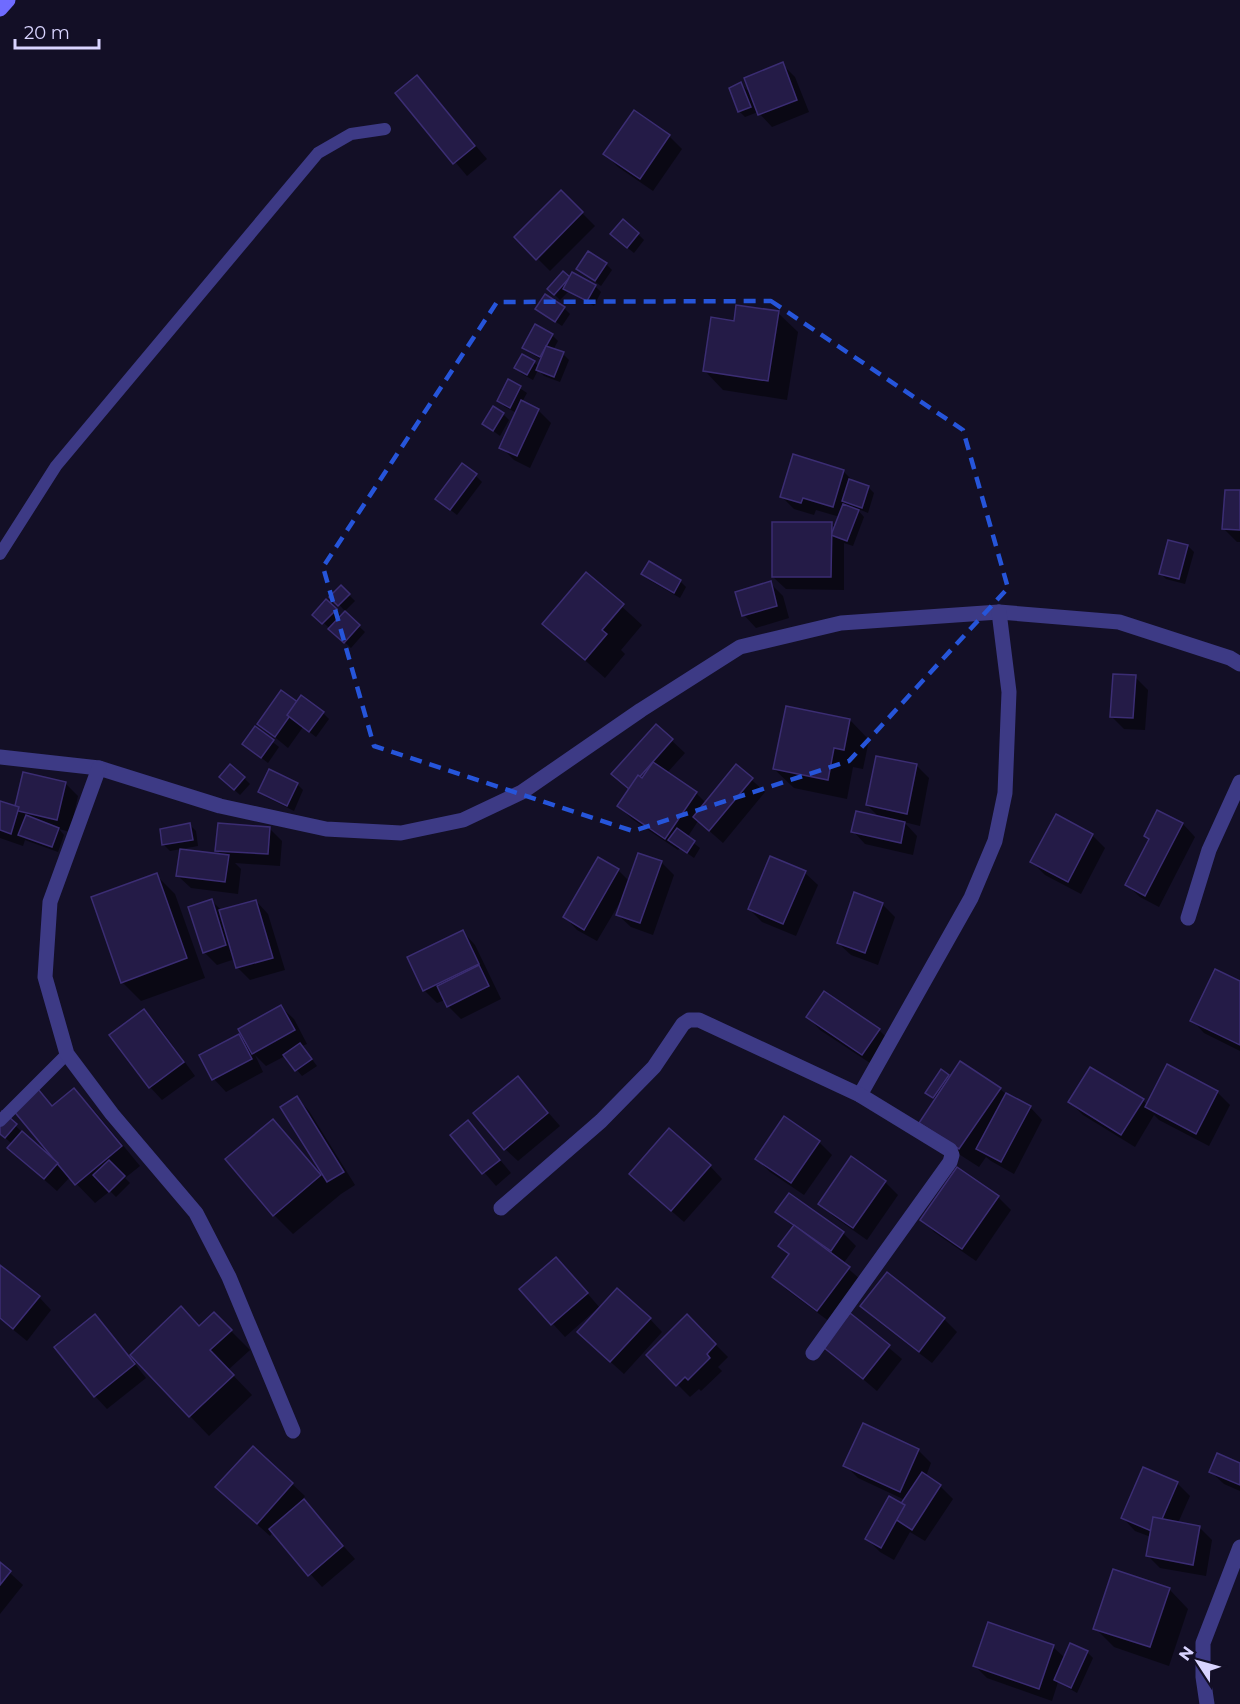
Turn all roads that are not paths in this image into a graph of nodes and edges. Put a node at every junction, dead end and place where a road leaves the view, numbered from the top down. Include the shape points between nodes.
1 (9, 0) edge
2 (0, 9) edge
3 (385, 129) dead end
4 (0, 554) edge
5 (999, 612) junction
6 (1240, 664) edge
7 (0, 757) edge
8 (99, 768) junction
9 (1240, 782) edge
10 (1188, 918) dead end
11 (67, 1054) junction
12 (860, 1095) junction
13 (0, 1121) edge
14 (501, 1208) dead end
15 (813, 1353) dead end
16 (293, 1431) dead end
17 (1240, 1547) edge
18 (1207, 1704) edge

1 - 2 main road
3 - 4 lane via 351,134 318,153 56,466
5 - 6 street via 1119,622
5 - 8 street via 841,623 740,647 522,792 463,820 401,833 326,829 220,806
5 - 12 street via 1009,692 1005,793 995,841 970,897
7 - 8 street
8 - 11 street via 50,902 45,977
9 - 10 street via 1209,850
11 - 13 lane
11 - 16 street via 196,1213 230,1277
12 - 14 street via 699,1020 689,1020 682,1024 654,1067 601,1121
12 - 15 street via 950,1150 952,1155
17 - 18 street via 1203,1643

